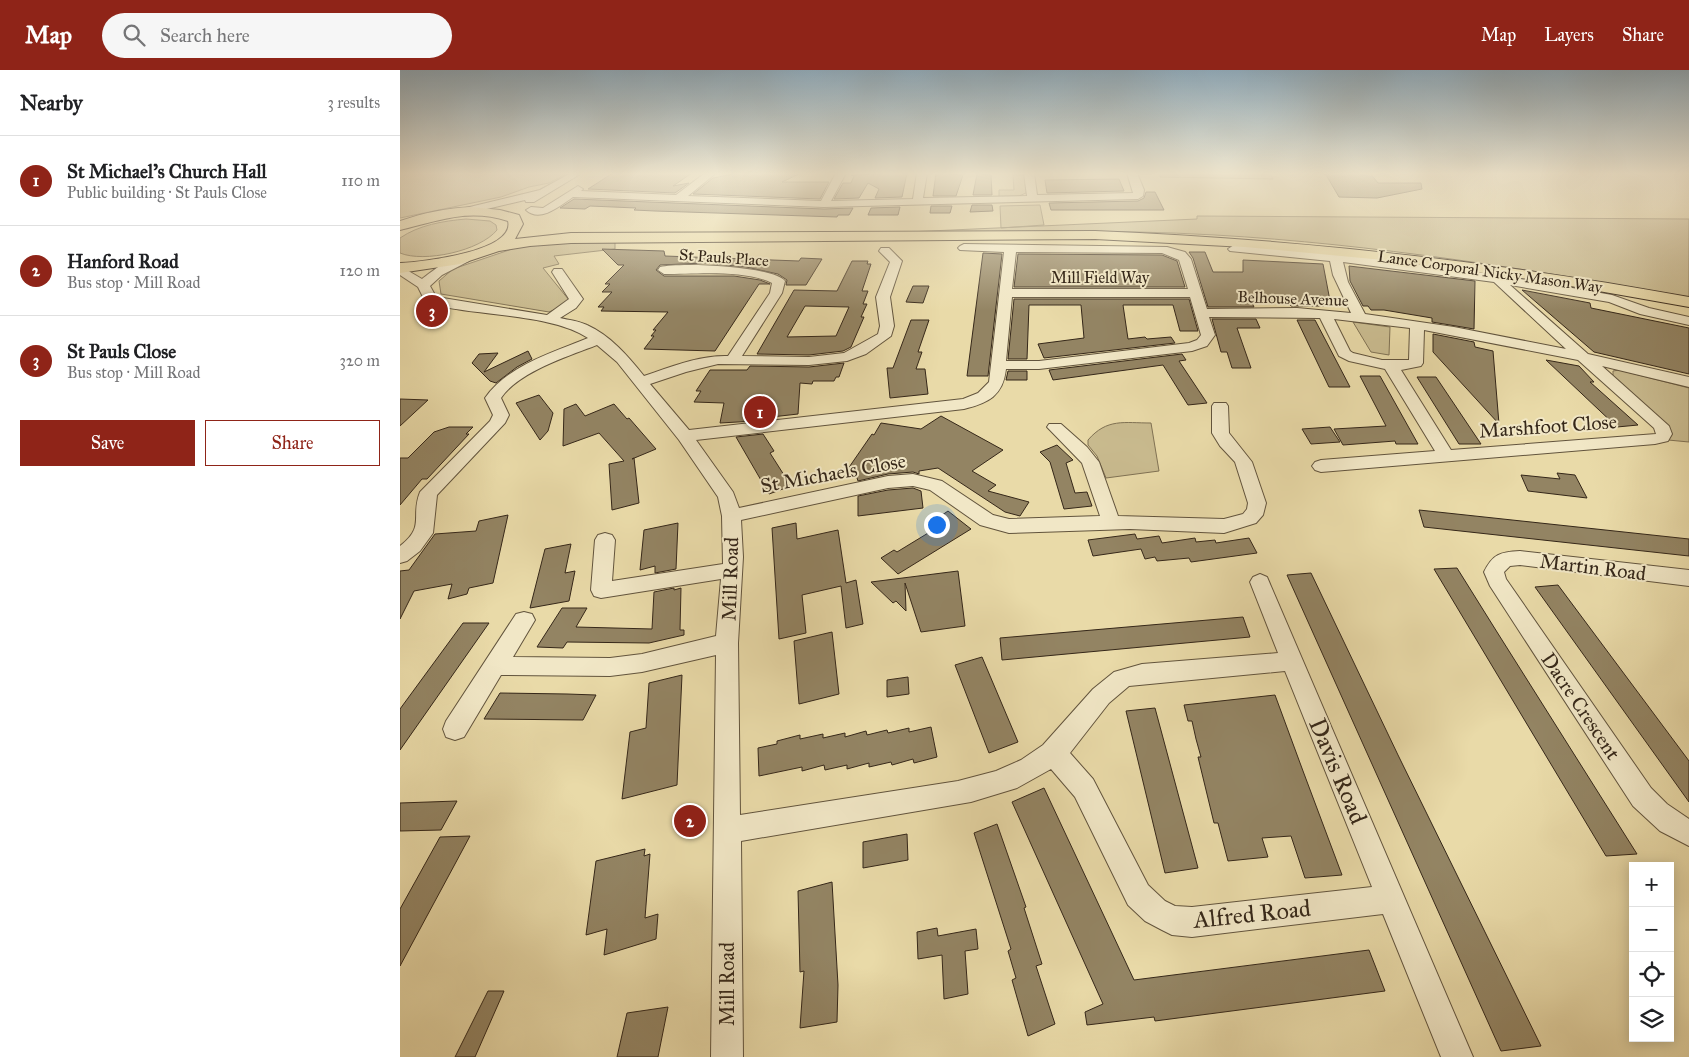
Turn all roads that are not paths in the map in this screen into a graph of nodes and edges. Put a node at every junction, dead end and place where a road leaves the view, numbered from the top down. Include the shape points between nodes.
1 (423, 219) joint
2 (511, 219) edge
3 (515, 221) junction
4 (400, 222) edge
5 (400, 226) edge
6 (571, 238) junction
7 (492, 248) junction
8 (964, 248) dead end
9 (1010, 248) junction
10 (1234, 249) dead end
11 (885, 251) dead end
12 (1336, 257) junction
13 (465, 258) junction
14 (400, 269) edge
15 (664, 270) dead end
16 (558, 272) dead end
17 (1498, 279) junction
18 (423, 285) junction
19 (1005, 293) junction
20 (1195, 293) junction
21 (1689, 302) edge
22 (1201, 313) junction
23 (1325, 314) junction
24 (1359, 317) junction
25 (549, 319) junction
26 (1689, 321) edge
27 (1417, 326) junction
28 (599, 340) junction
29 (1583, 357) junction
30 (733, 359) junction
31 (1390, 364) junction
32 (998, 365) junction
33 (640, 382) junction
34 (1689, 382) edge
35 (1220, 406) dead end
36 (1055, 427) dead end
37 (685, 436) junction
38 (1446, 455) junction
39 (1321, 466) dead end
40 (732, 516) junction
41 (1111, 522) junction
42 (605, 540) dead end
43 (400, 556) edge
44 (1498, 564) joint
45 (732, 570) junction
46 (1689, 578) edge
47 (1260, 582) dead end
48 (524, 620) dead end
49 (727, 643) junction
50 (1292, 661) junction
51 (495, 666) junction
52 (455, 729) dead end
53 (1053, 752) junction
54 (727, 830) junction
55 (1689, 832) edge
56 (1391, 900) junction
57 (727, 1057) edge
58 (1457, 1057) edge

1 - 4 main road
1 - 5 main road
2 - 3 main road, Lance Corporal Nicky Mason Way
3 - 6 main road, Lance Corporal Nicky Mason Way via 531,233
3 - 7 main road via 511,235
6 - 7 main road, Lance Corporal Nicky Mason Way
6 - 21 main road, Lance Corporal Nicky Mason Way via 1095,235 1189,238 1408,258
7 - 13 main road
8 - 9 street
9 - 19 street
9 - 20 street via 1172,251 1185,259
10 - 12 street
11 - 30 street via 896,261 883,297 887,326 884,336 874,344 847,356 827,360
12 - 17 street
12 - 24 street via 1336,271
13 - 14 main road
13 - 18 street via 438,272
14 - 18 street, Mill Road
15 - 30 street, St Pauls Place via 765,275 779,281 776,293
16 - 25 street via 576,298
17 - 26 street via 1612,299
17 - 29 street
18 - 25 street, Mill Road via 430,298 440,302
19 - 20 street, Mill Field Way
19 - 32 street
20 - 22 street
22 - 23 street, Belhouse Avenue
22 - 32 street via 1208,335 1202,343 1192,347 1039,364
23 - 24 street, Belhouse Avenue
23 - 31 street via 1348,356
24 - 27 street, Belhouse Avenue
25 - 28 street, Mill Road via 582,328
27 - 29 street, Belhouse Avenue
27 - 31 street via 1416,363 1405,366
28 - 33 street, Mill Road via 622,359
28 - 43 street via 523,372 495,393 493,398 500,415 497,423 429,492 424,502 424,534
29 - 34 street, Belhouse Avenue
29 - 38 street, Marshfoot Close via 1661,426 1662,437
30 - 33 street via 699,363
31 - 38 street
32 - 37 street via 992,391 979,400 964,404
33 - 37 street, Mill Road
35 - 41 street, St Michaels Close via 1220,433 1243,460 1257,496 1256,513 1250,520 1224,526
36 - 41 street via 1087,456
37 - 40 street, Mill Road via 727,496
38 - 39 street, Marshfoot Close
40 - 41 street, St Michaels Close via 888,482 913,480 936,485 987,520 1009,526
40 - 45 street, Mill Road
42 - 45 street via 601,590
44 - 46 street, Martin Road via 1506,559 1520,558
44 - 55 street, Dacre Crescent via 1494,572 1496,581 1642,797 1674,826
45 - 49 street, Mill Road
47 - 50 street, Davis Road
48 - 51 street
49 - 51 street via 618,666
49 - 54 street, Mill Road
50 - 53 street via 1142,674 1122,679 1107,690
50 - 56 street, Davis Road
51 - 52 street
53 - 54 street via 1027,772 958,794
53 - 56 street, Alfred Road via 1084,788 1138,895 1155,911 1172,920 1192,922
54 - 57 street, Mill Road
56 - 58 street, Davis Road

